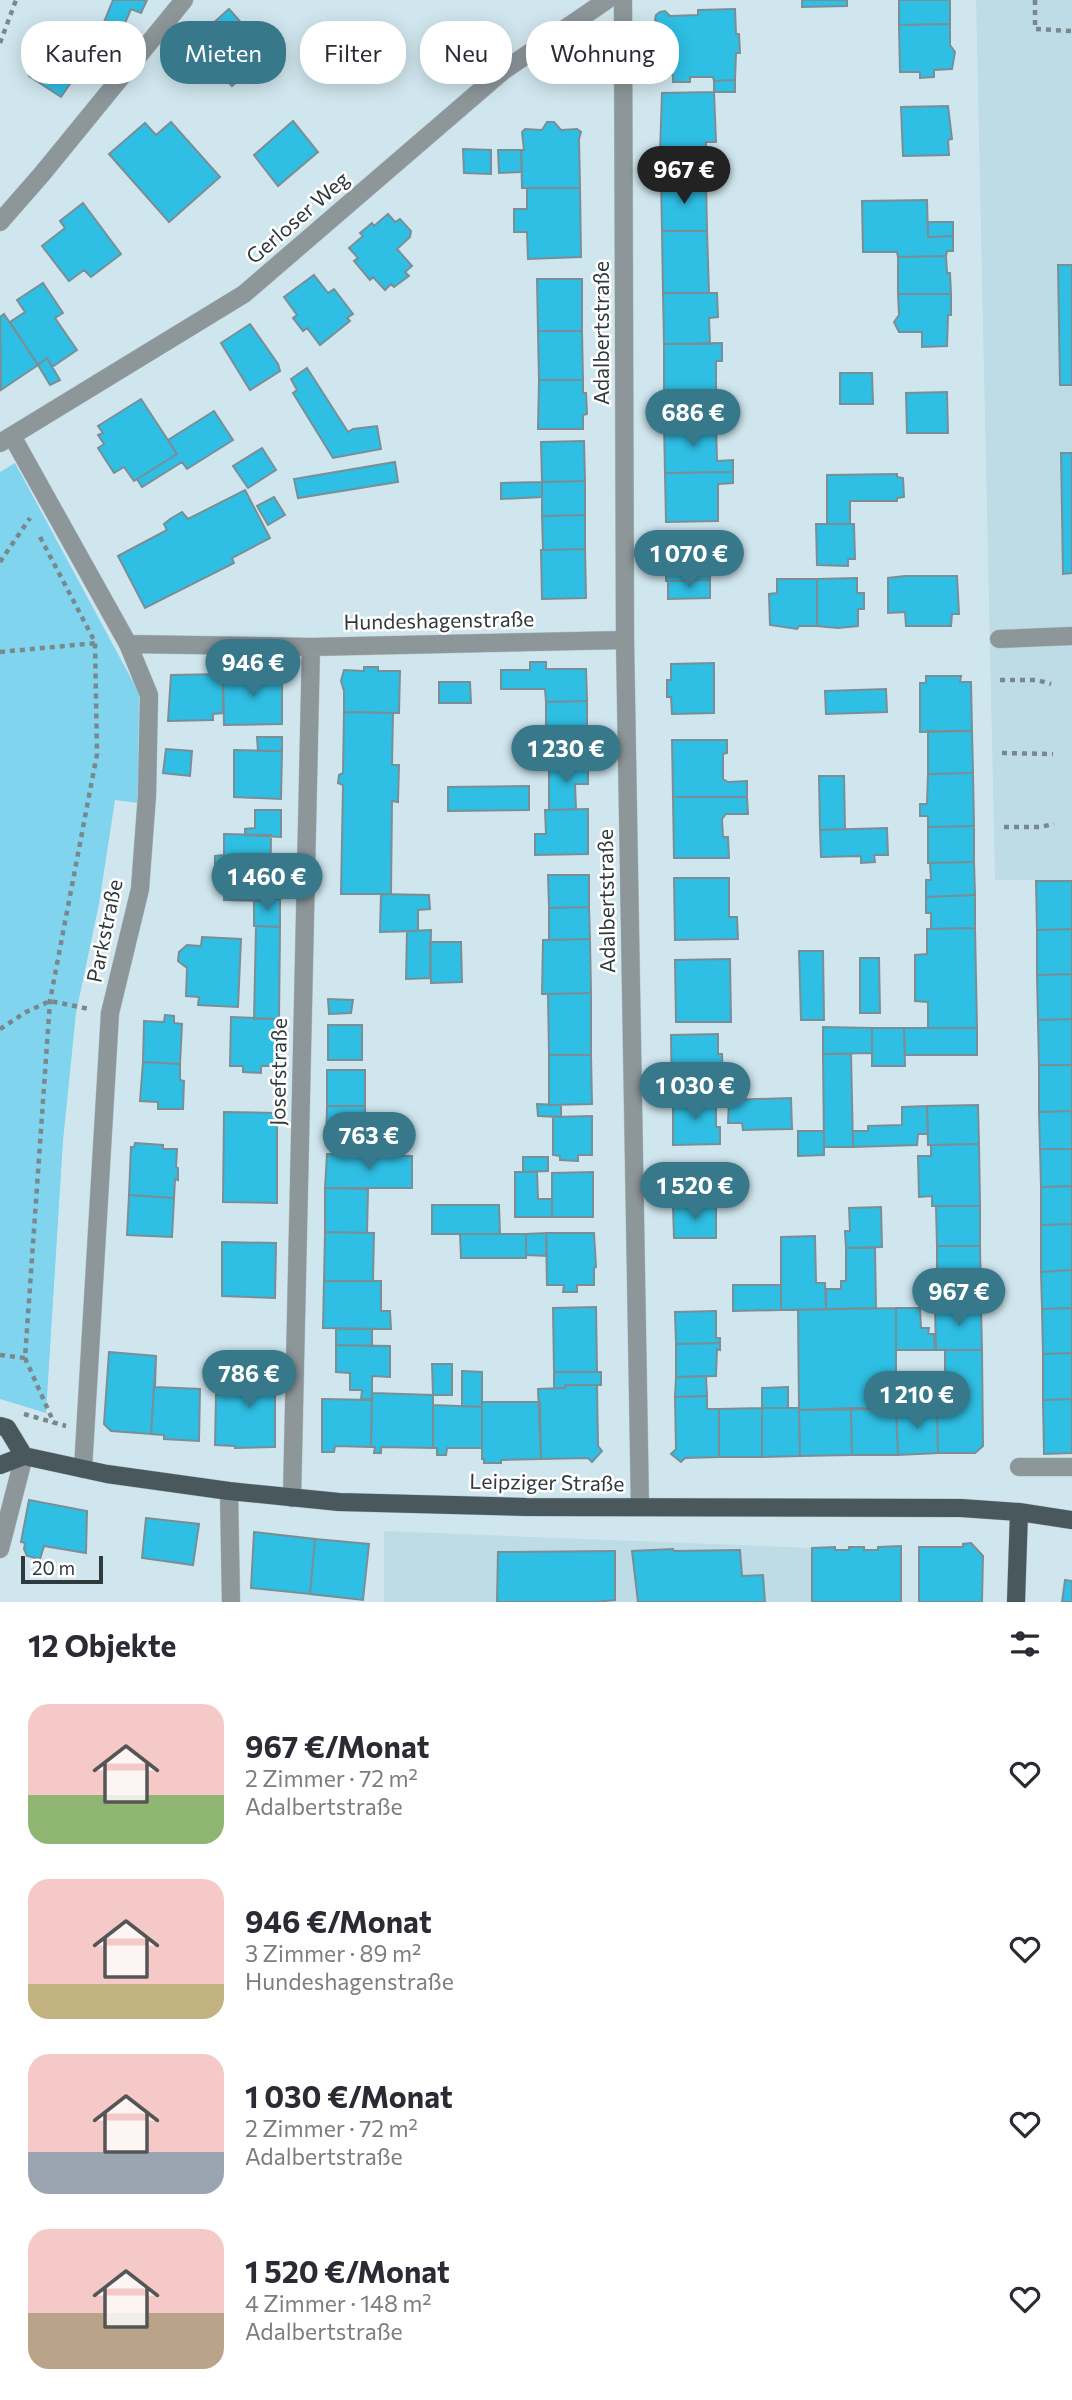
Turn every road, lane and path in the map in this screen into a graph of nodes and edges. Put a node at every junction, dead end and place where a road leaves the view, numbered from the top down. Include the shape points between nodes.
1 (16, 0) edge
2 (184, 0) edge
3 (607, 0) edge
4 (623, 0) edge
5 (1035, 0) edge
6 (1072, 31) edge
7 (0, 43) edge
8 (0, 222) edge
9 (6, 440) edge
10 (0, 562) edge
11 (1072, 636) edge
12 (999, 639) dead end
13 (625, 640) junction
14 (95, 642) junction
15 (128, 644) junction
16 (311, 647) junction
17 (0, 652) edge
18 (1000, 680) dead end
19 (1051, 684) dead end
20 (1002, 752) dead end
21 (1053, 754) dead end
22 (1054, 824) dead end
23 (1004, 827) dead end
24 (50, 1001) junction
25 (110, 1013) junction
26 (0, 1029) edge
27 (0, 1355) edge
28 (25, 1358) junction
29 (22, 1413) dead end
30 (54, 1423) junction
31 (0, 1426) edge
32 (68, 1426) dead end
33 (23, 1456) junction
34 (0, 1465) edge
35 (1019, 1467) dead end
36 (1072, 1467) edge
37 (83, 1469) junction
38 (229, 1491) junction
39 (292, 1498) junction
40 (640, 1507) junction
41 (1019, 1512) junction
42 (1072, 1520) edge
43 (0, 1549) edge
44 (231, 1602) edge
45 (1016, 1602) edge

1 - 7 path
2 - 8 street
3 - 9 street, Gerloser Weg via 503,71 244,294
4 - 13 street, Adalbertstraße
5 - 6 path via 1035,29
9 - 15 street, Parkstraße
10 - 14 path via 30,518
11 - 12 street
13 - 16 street, Hundeshagenstraße
13 - 40 street, Adalbertstraße
14 - 17 path
14 - 24 path via 97,754
15 - 16 street, Hundeshagenstraße
15 - 25 street, Parkstraße via 149,695 147,795 140,889
16 - 39 street, Josefstraße
18 - 19 path
20 - 21 path
22 - 23 path
24 - 25 path
24 - 26 path
24 - 28 path
25 - 37 street, Parkstraße
27 - 28 path
28 - 30 path
29 - 30 path
30 - 32 path
31 - 33 main road via 7,1428
33 - 34 main road
33 - 37 main road, Leipziger Straße
33 - 43 street
35 - 36 street
37 - 38 main road, Leipziger Straße
38 - 39 main road, Leipziger Straße
38 - 44 street
39 - 40 main road, Leipziger Straße
40 - 41 main road, Leipziger Straße
41 - 42 main road, Leipziger Straße
41 - 45 main road

